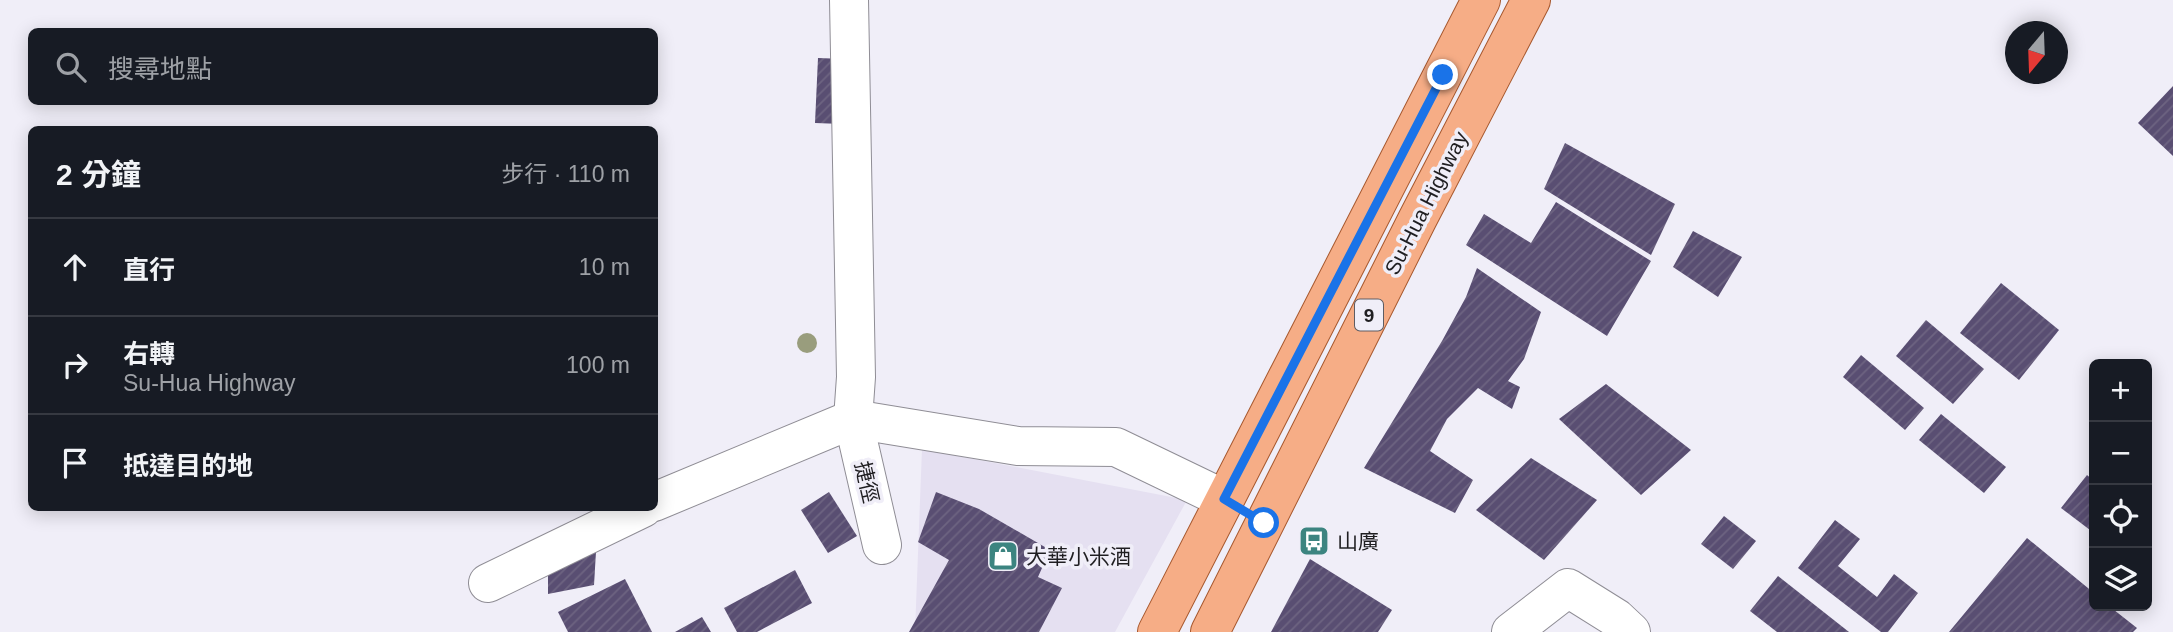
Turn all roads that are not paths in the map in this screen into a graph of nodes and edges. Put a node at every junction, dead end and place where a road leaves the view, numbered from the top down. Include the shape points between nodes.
1 (849, 0) edge
2 (1481, 0) edge
3 (1531, 0) edge
4 (1443, 75) junction
5 (1483, 94) junction
6 (853, 419) junction
7 (1224, 499) junction
8 (658, 500) edge
9 (637, 511) edge
10 (1264, 523) junction
11 (882, 545) dead end
12 (488, 583) dead end
13 (1157, 632) edge
14 (1210, 632) edge
15 (1511, 632) edge
16 (1630, 632) edge

1 - 6 street, 捷徑
2 - 4 main road, Su-Hua Highway / 9
3 - 5 main road, Su-Hua Highway / 9
4 - 5 main road
4 - 7 main road, Su-Hua Highway / 9
5 - 10 main road, Su-Hua Highway / 9
6 - 7 street via 1018,446 1116,447
6 - 8 street
6 - 11 street, 捷徑
7 - 10 main road
7 - 13 main road, Su-Hua Highway / 9
9 - 12 street
10 - 14 main road, Su-Hua Highway / 9
15 - 16 street via 1569,587

